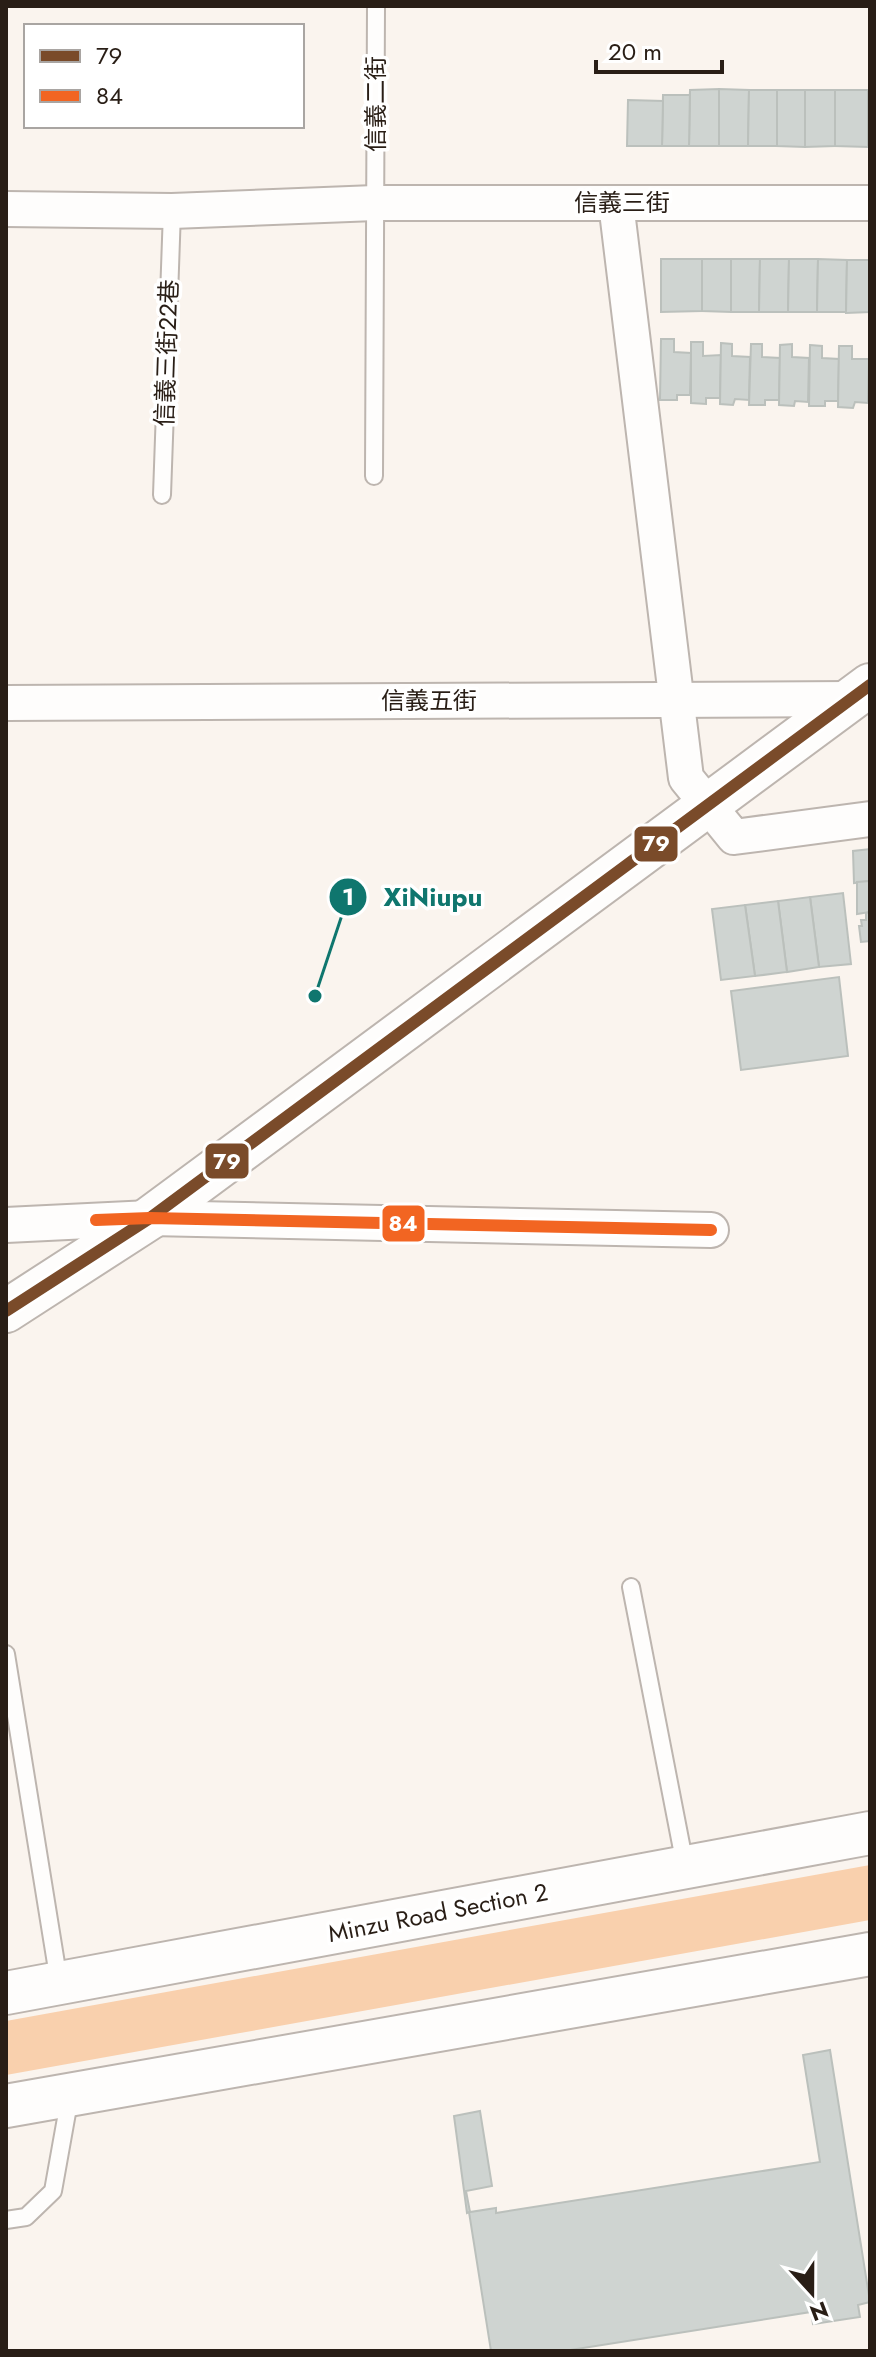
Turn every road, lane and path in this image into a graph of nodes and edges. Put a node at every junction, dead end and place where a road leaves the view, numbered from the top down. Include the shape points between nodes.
1 (376, 6) edge
2 (375, 203) junction
3 (616, 203) junction
4 (870, 203) edge
5 (6, 209) edge
6 (172, 211) junction
7 (374, 476) dead end
8 (162, 495) dead end
9 (861, 692) edge
10 (677, 700) junction
11 (6, 703) edge
12 (708, 805) junction
13 (870, 819) edge
14 (150, 1218) junction
15 (6, 1225) edge
16 (711, 1230) dead end
17 (6, 1311) edge
18 (631, 1587) dead end
19 (6, 1654) edge
20 (870, 1833) edge
21 (686, 1867) junction
22 (870, 1954) edge
23 (59, 1983) junction
24 (6, 1993) edge
25 (70, 2094) junction
26 (6, 2106) edge
27 (6, 2220) edge

1 - 2 lane, 信義二街
2 - 3 street, 信義三街
2 - 6 street, 信義三街
2 - 7 lane
3 - 4 street, 信義三街
3 - 10 street
5 - 6 street, 信義三街
6 - 8 lane, 信義三街22巷
9 - 10 street, 信義五街
9 - 12 street
10 - 11 street, 信義五街
10 - 12 street via 686,778
12 - 13 street via 734,837
12 - 14 street
14 - 15 street
14 - 16 street
14 - 17 street
18 - 21 lane
19 - 23 lane
20 - 21 street, Minzu Road Section 2
21 - 23 street, Minzu Road Section 2
22 - 25 street
23 - 24 street, Minzu Road Section 2
25 - 26 street
25 - 27 lane via 53,2191 26,2217

